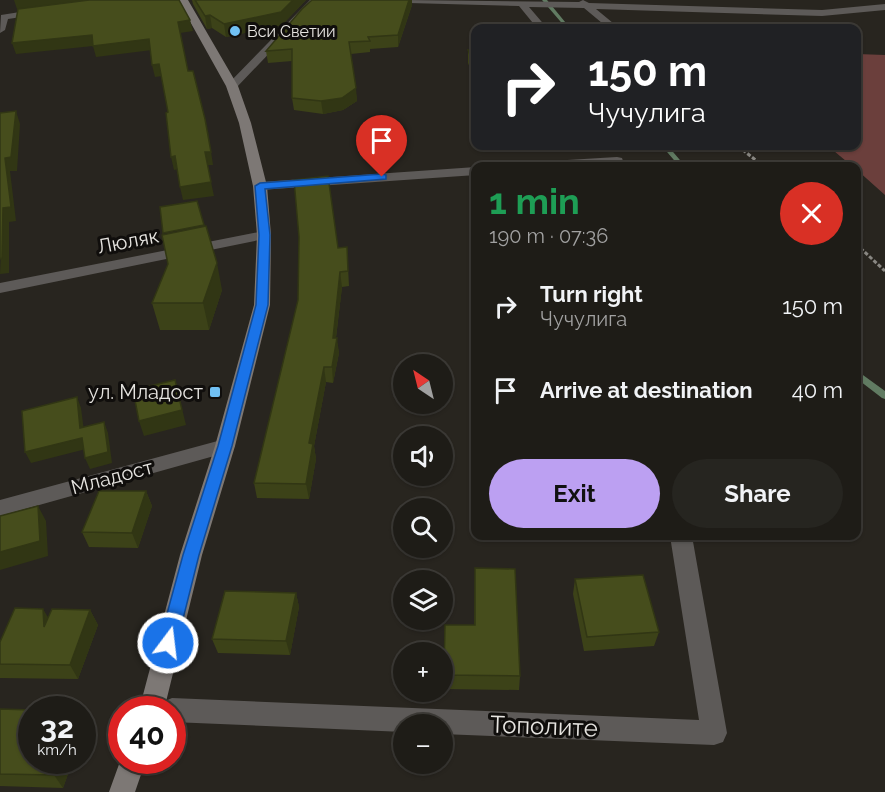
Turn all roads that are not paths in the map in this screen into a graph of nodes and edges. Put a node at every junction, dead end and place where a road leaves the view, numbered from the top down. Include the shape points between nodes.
1 (183, 0) edge
2 (315, 0) edge
3 (409, 0) edge
4 (519, 1) edge
5 (583, 2) edge
6 (885, 8) edge
7 (48, 11) edge
8 (539, 24) edge
9 (609, 24) edge
10 (0, 30) edge
11 (232, 86) junction
12 (471, 171) edge
13 (260, 186) junction
14 (264, 235) junction
15 (0, 288) edge
16 (225, 446) junction
17 (0, 508) edge
18 (682, 540) edge
19 (154, 696) edge
20 (186, 711) edge
21 (128, 774) edge
22 (122, 792) edge

1 - 11 street
2 - 11 street
3 - 4 street
4 - 5 street
4 - 8 street
5 - 6 street via 822,13
5 - 9 street
7 - 10 street via 4,16
11 - 13 street
12 - 13 street
13 - 14 street
14 - 15 street, Люляк
14 - 16 street via 262,305
16 - 17 street, Младост
16 - 19 street via 191,555
18 - 20 street, Тополите via 714,734
21 - 22 street

